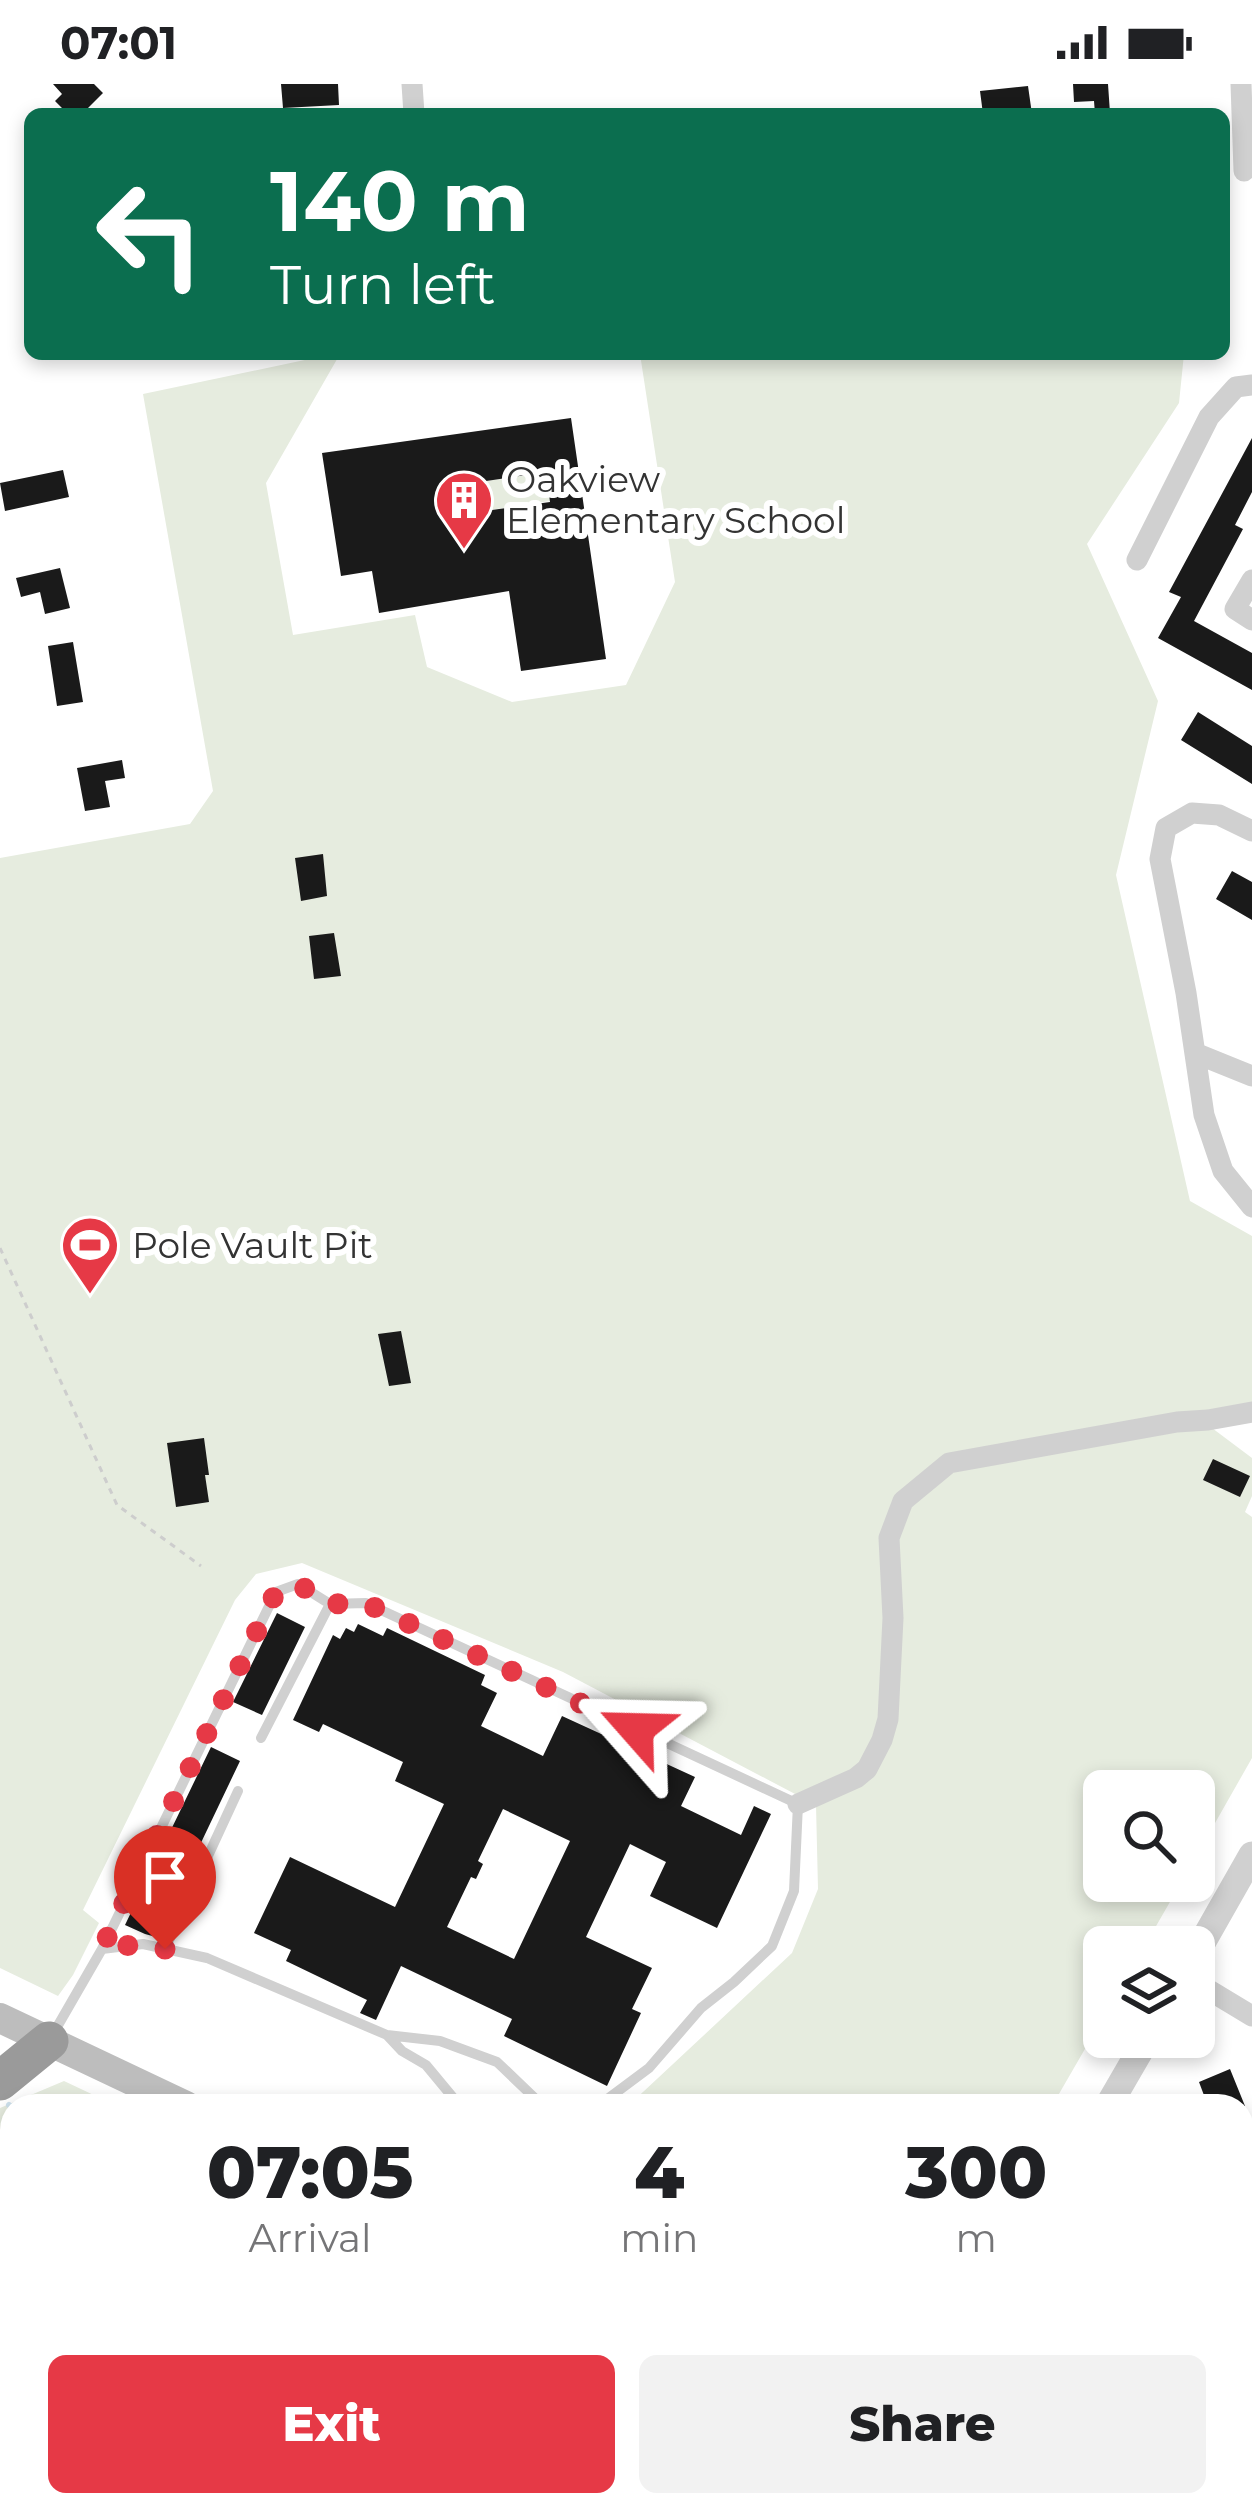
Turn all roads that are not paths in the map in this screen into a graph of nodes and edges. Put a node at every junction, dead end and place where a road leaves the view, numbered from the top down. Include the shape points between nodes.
1 (1240, 84) edge
2 (1244, 171) dead end
3 (1252, 385) edge
4 (1137, 560) dead end
5 (1252, 580) edge
6 (1252, 620) edge
7 (1252, 831) edge
8 (1196, 1053) junction
9 (1252, 1076) edge
10 (1252, 1207) edge
11 (1252, 1412) edge
12 (329, 1604) junction
13 (261, 1738) dead end
14 (238, 1791) dead end
15 (798, 1804) junction
16 (1252, 1855) edge
17 (1212, 1926) edge
18 (102, 1948) junction
19 (165, 1949) junction
20 (1215, 1994) edge
21 (1252, 2016) edge
22 (0, 2018) edge
23 (387, 2035) junction
24 (49, 2041) junction
25 (1136, 2058) edge
26 (0, 2081) edge
27 (162, 2094) edge
28 (450, 2094) edge
29 (530, 2094) edge
30 (614, 2094) edge
31 (1115, 2094) edge

1 - 2 street
3 - 4 street via 1235,387 1209,417
5 - 6 street via 1235,609
7 - 8 street via 1192,813 1166,828 1160,859
8 - 9 street
8 - 10 street via 1223,1172
11 - 15 street via 949,1463 902,1502 889,1538 893,1618 882,1740 856,1778
12 - 13 lane
12 - 15 lane via 365,1603
12 - 18 lane via 298,1584 276,1592
14 - 19 lane
15 - 30 lane via 794,1891 772,1946
16 - 17 street
18 - 19 lane
18 - 24 lane
19 - 23 lane via 207,1958
20 - 21 street
22 - 24 main road
23 - 28 lane
23 - 29 lane via 497,2062
24 - 26 highway
24 - 27 main road
25 - 31 street

